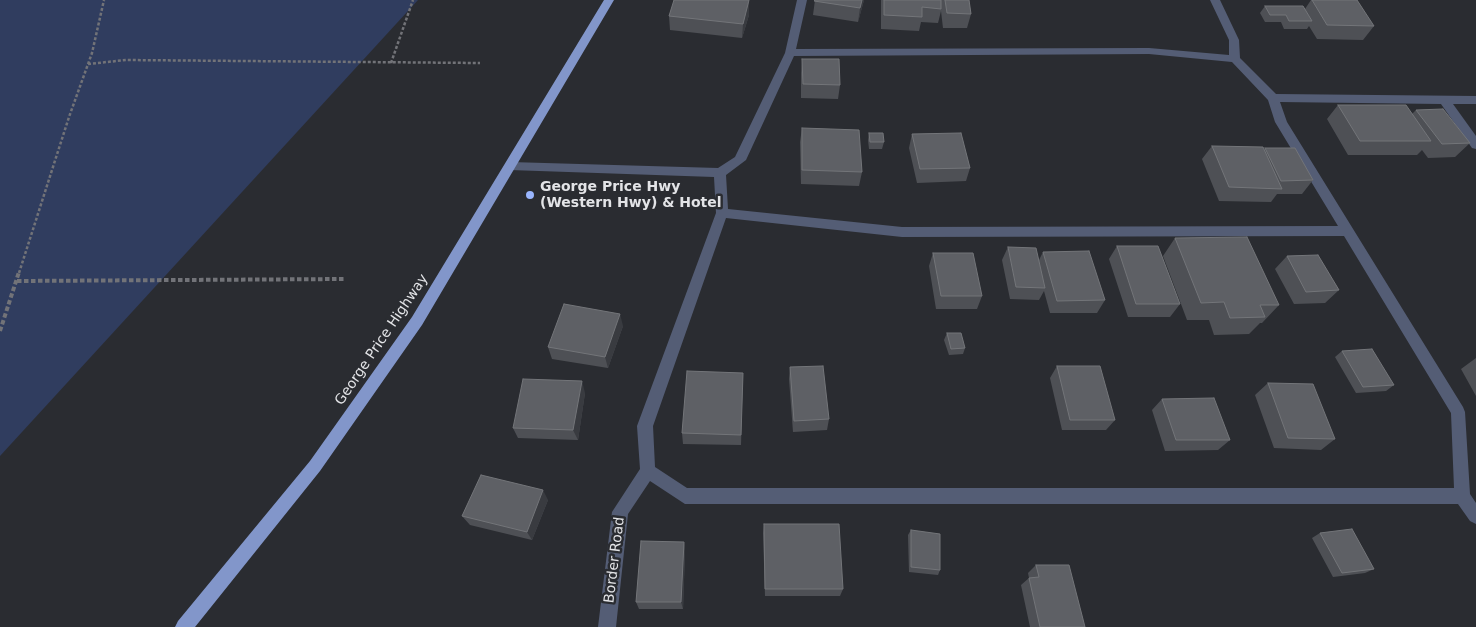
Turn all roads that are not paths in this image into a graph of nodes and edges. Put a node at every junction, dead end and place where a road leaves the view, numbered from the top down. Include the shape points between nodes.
1 (608, 0) edge
2 (802, 0) edge
3 (1215, 0) edge
4 (790, 53) junction
5 (1235, 60) junction
6 (1273, 98) junction
7 (1444, 100) junction
8 (1476, 100) edge
9 (1476, 145) edge
10 (510, 166) junction
11 (720, 173) junction
12 (722, 213) junction
13 (1347, 231) junction
14 (648, 472) junction
15 (1462, 496) junction
16 (1476, 516) edge
17 (184, 627) edge
18 (607, 627) edge

1 - 10 highway, George Price Highway
2 - 4 street
3 - 5 street via 1234,40
4 - 5 street via 1149,51
4 - 11 street via 740,160
5 - 6 street
6 - 7 street
6 - 13 street via 1281,122
7 - 8 street
7 - 9 street
10 - 11 street
10 - 17 highway, George Price Highway via 406,338 315,466
11 - 12 street
12 - 13 street via 902,232
12 - 14 street via 645,426
13 - 15 street via 1458,412
14 - 15 street via 685,496
14 - 18 street, Border Road via 620,512
15 - 16 street

